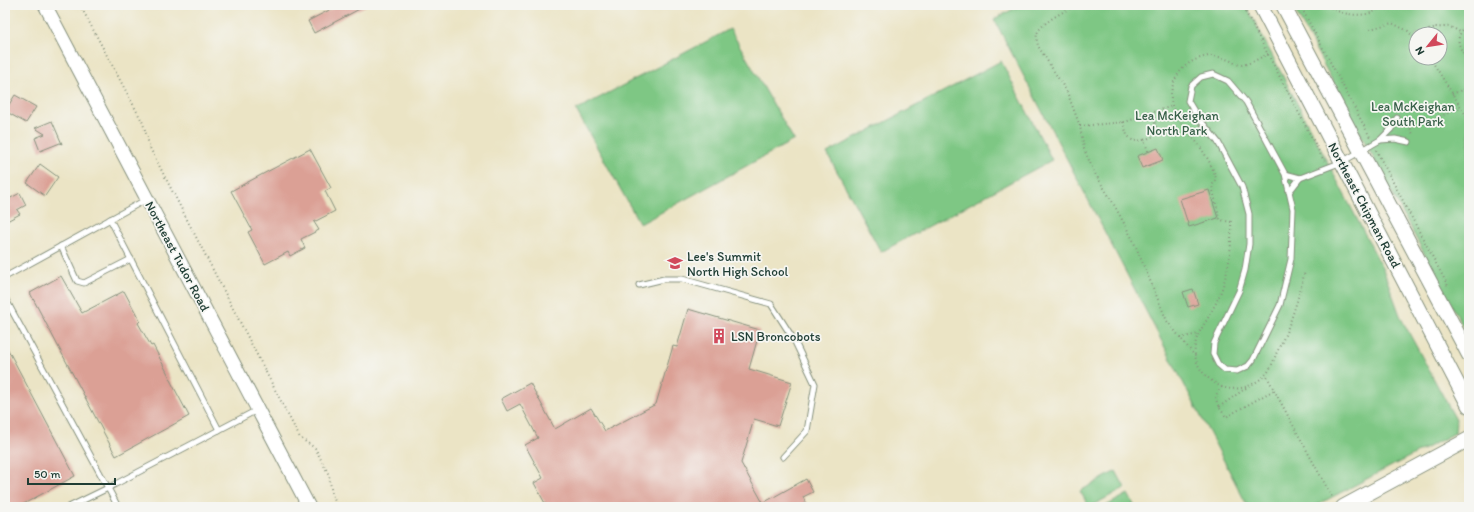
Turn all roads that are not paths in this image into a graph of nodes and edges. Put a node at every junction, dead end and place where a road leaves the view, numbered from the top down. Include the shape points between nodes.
1 (45, 5) edge
2 (1260, 5) edge
3 (1284, 5) edge
4 (1397, 118) dead end
5 (1380, 140) junction
6 (1409, 142) dead end
7 (1367, 147) junction
8 (1342, 162) junction
9 (1285, 174) junction
10 (1300, 178) junction
11 (1289, 192) junction
12 (148, 198) junction
13 (110, 219) junction
14 (61, 246) junction
15 (131, 259) junction
16 (5, 276) edge
17 (639, 285) dead end
18 (5, 298) edge
19 (1469, 355) edge
20 (1469, 406) edge
21 (258, 410) junction
22 (219, 430) junction
23 (1469, 439) edge
24 (783, 456) dead end
25 (108, 488) junction
26 (69, 507) edge
27 (118, 507) edge
28 (309, 507) edge
29 (1343, 507) edge

1 - 12 street, Northeast Tudor Road
2 - 8 main road, Northeast Chipman Road
3 - 7 main road, Northeast Chipman Road
4 - 5 lane
5 - 6 lane via 1395,139
5 - 7 lane
7 - 8 lane
7 - 19 main road, Northeast Chipman Road
8 - 10 lane
8 - 20 main road, Northeast Chipman Road
9 - 10 lane
9 - 11 lane
9 - 11 lane via 1246,102 1228,81 1213,74 1201,77 1191,86 1188,101 1218,142 1242,187 1249,214 1249,244 1245,270 1239,291 1214,343 1213,354 1218,364 1226,370 1237,371 1248,366 1253,360 1280,305 1290,259 1293,209
10 - 11 lane
12 - 13 lane
12 - 21 street, Northeast Tudor Road
13 - 14 lane
13 - 15 lane
14 - 15 lane via 77,281 84,284
14 - 16 lane
15 - 22 lane
17 - 24 lane via 664,279 682,279 771,304 794,340 815,384 807,431
18 - 25 lane
21 - 22 lane
21 - 28 street, Northeast Tudor Road
22 - 25 lane
23 - 29 main road
25 - 26 lane
25 - 27 lane

